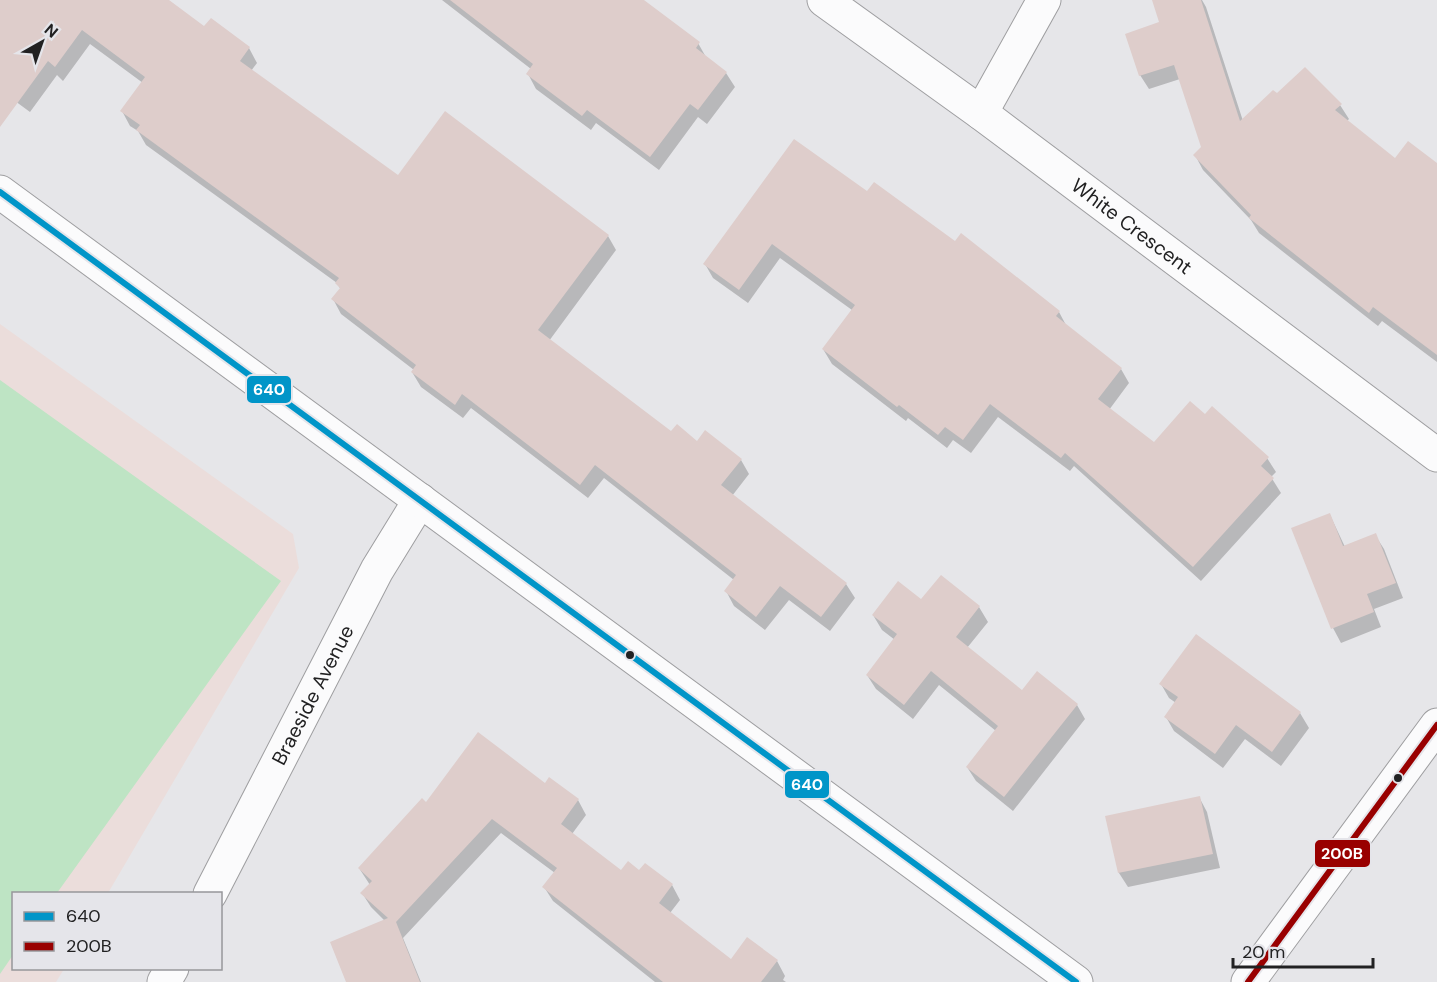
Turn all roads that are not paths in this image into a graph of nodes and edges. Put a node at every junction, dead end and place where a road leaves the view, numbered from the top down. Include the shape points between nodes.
1 (824, 0) edge
2 (1044, 0) edge
3 (981, 113) junction
4 (0, 192) edge
5 (1437, 455) edge
6 (420, 500) junction
7 (1437, 725) edge
8 (211, 892) edge
9 (1076, 982) edge
10 (1248, 982) edge

1 - 3 street, White Crescent
2 - 3 street
3 - 5 street, White Crescent
4 - 6 street
6 - 8 street, Braeside Avenue via 377,570
6 - 9 street
7 - 10 street

